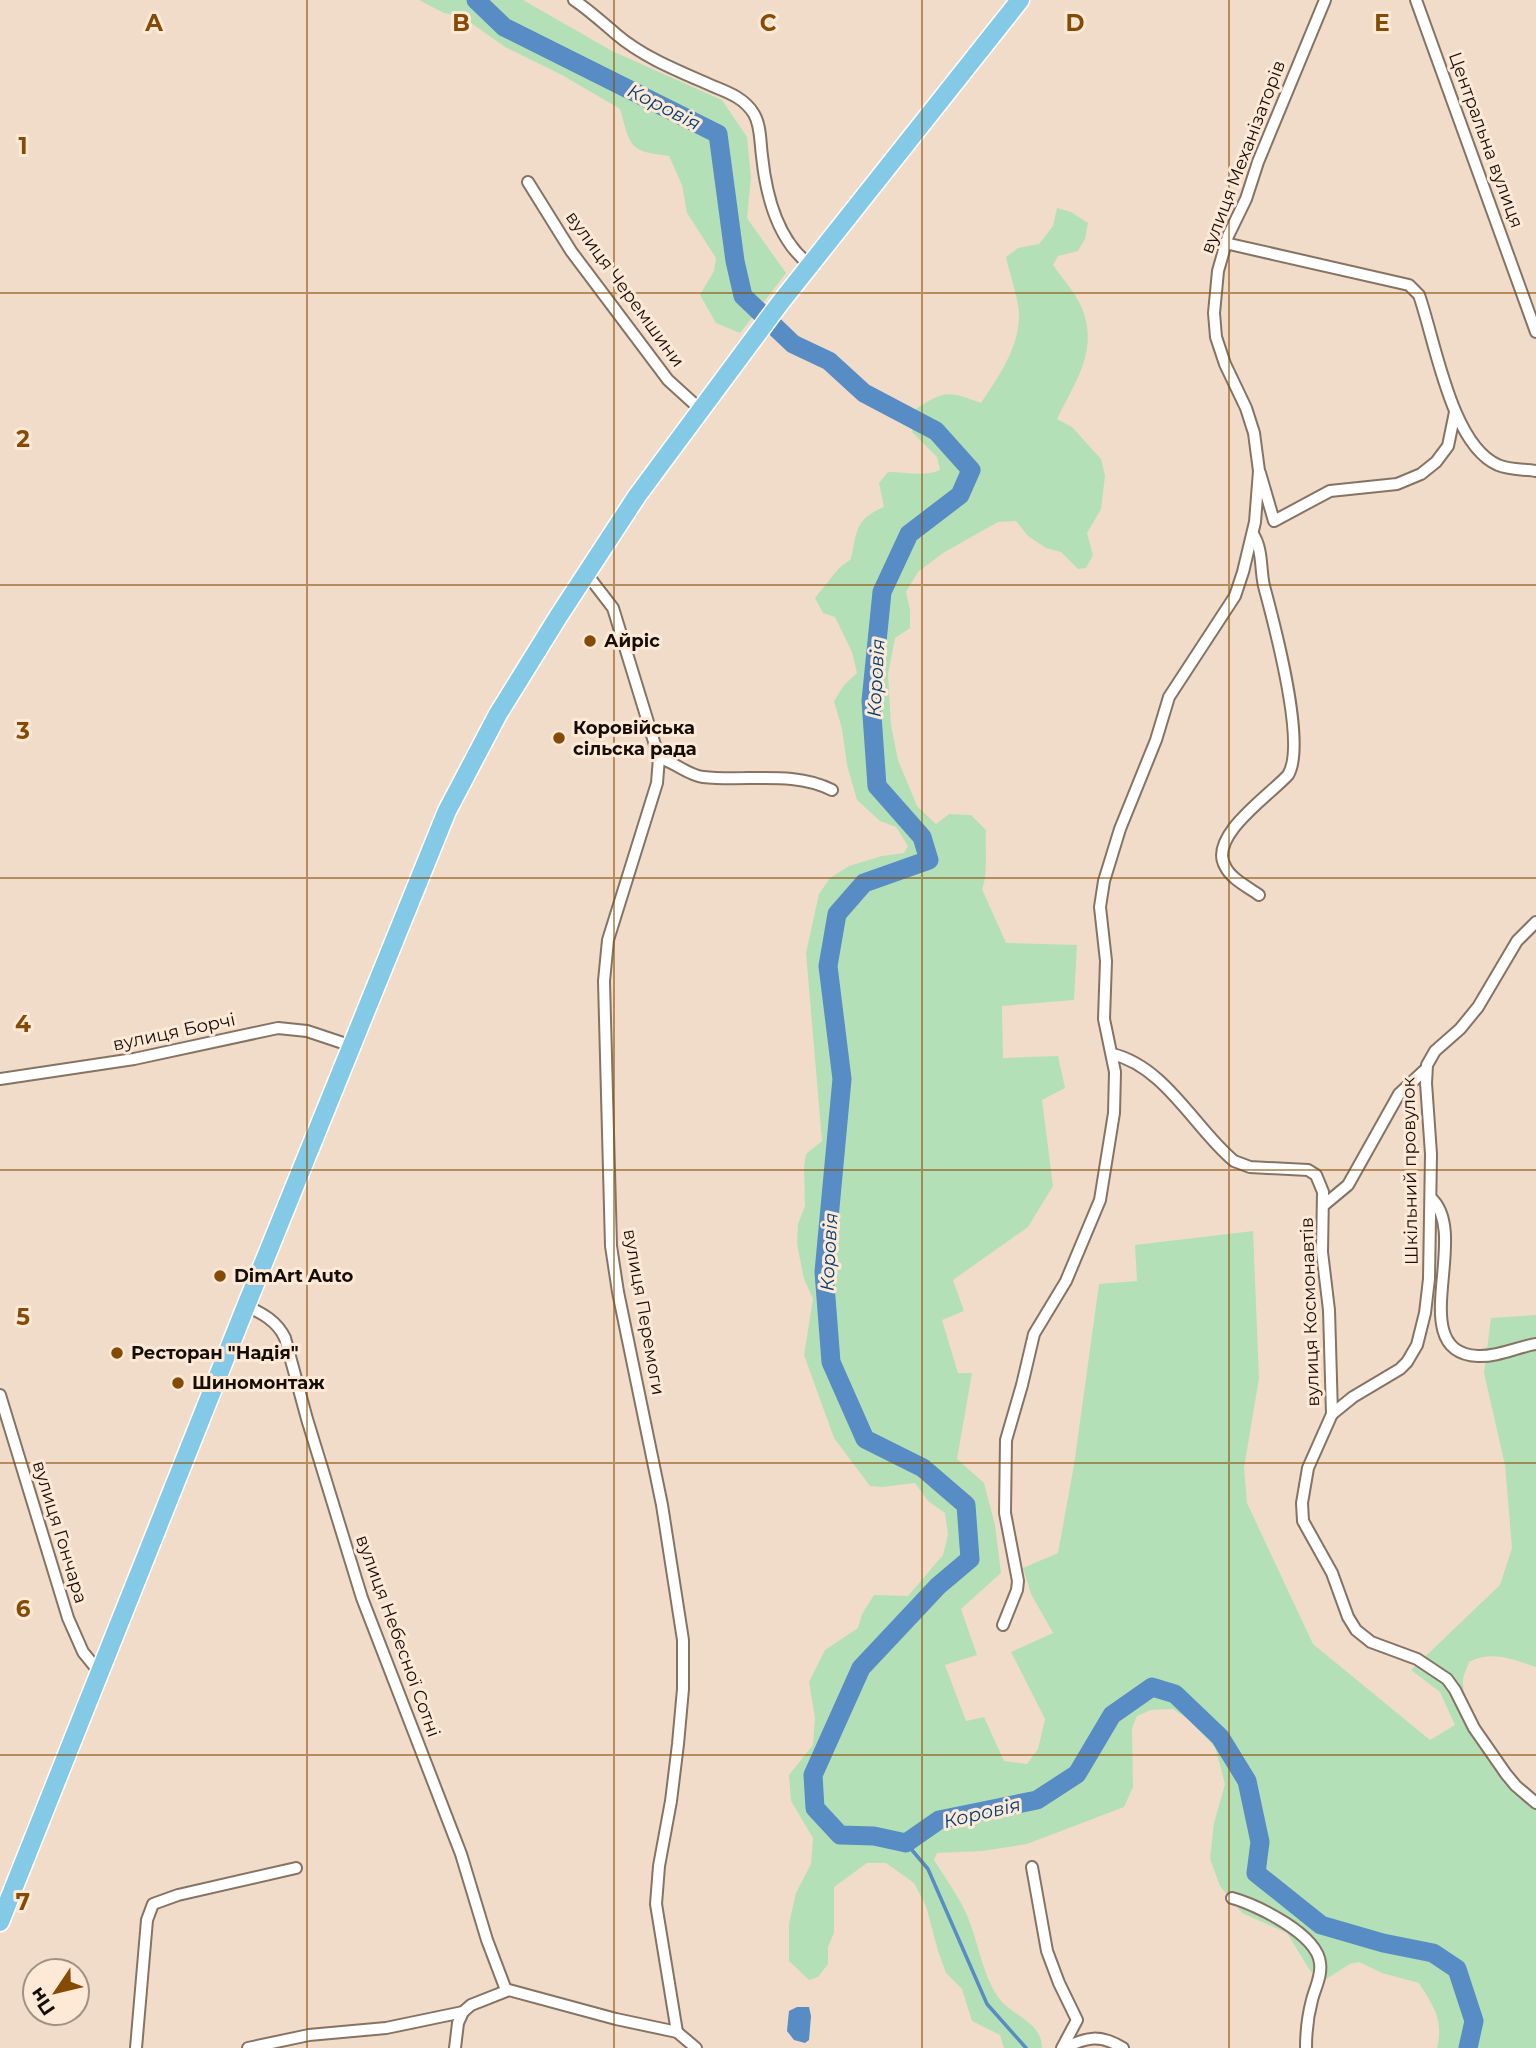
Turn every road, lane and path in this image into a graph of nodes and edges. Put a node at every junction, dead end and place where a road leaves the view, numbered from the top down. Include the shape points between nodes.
1 (574, 0) edge
2 (1020, 0) edge
3 (1325, 0) edge
4 (1416, 0) edge
5 (528, 182) dead end
6 (1225, 243) junction
7 (810, 265) junction
8 (1536, 332) edge
9 (701, 410) junction
10 (1455, 412) junction
11 (1259, 471) junction
12 (1536, 471) edge
13 (1253, 534) junction
14 (586, 573) junction
15 (659, 758) junction
16 (832, 790) dead end
17 (1259, 895) dead end
18 (1536, 922) edge
19 (352, 1046) junction
20 (1112, 1054) junction
21 (1426, 1069) junction
22 (0, 1079) edge
23 (1430, 1198) junction
24 (1324, 1205) junction
25 (246, 1306) junction
26 (1536, 1344) edge
27 (0, 1395) edge
28 (1332, 1414) junction
29 (1003, 1625) dead end
30 (100, 1673) junction
31 (1536, 1803) edge
32 (1031, 1867) dead end
33 (296, 1868) dead end
34 (1232, 1898) dead end
35 (0, 1922) edge
36 (506, 1990) junction
37 (465, 2010) junction
38 (677, 2032) junction
39 (136, 2048) edge
40 (248, 2048) edge
41 (456, 2048) edge
42 (696, 2048) edge
43 (1063, 2048) edge
44 (1123, 2048) edge
45 (1307, 2048) edge

1 - 7 street via 639,51 735,96 754,113 771,204 790,244
2 - 7 main road
3 - 6 street, вулиця Механізаторів
4 - 8 street, Центральна вулиця
5 - 9 street, вулиця Черемшини via 571,251 668,380
6 - 10 street via 1412,287
6 - 11 street, вулиця Механізаторів via 1216,288 1216,337 1250,418
7 - 9 main road
9 - 14 main road
10 - 11 street via 1447,446 1421,474 1397,484 1329,491 1277,521 1271,515
10 - 12 street via 1491,461
11 - 13 street, вулиця Механізаторів
13 - 17 street, вулиця Механізаторів via 1285,674 1294,754 1288,775 1233,828 1223,848 1222,860 1229,872
13 - 20 street, вулиця Механізаторів via 1235,596 1169,697 1106,870 1100,907 1106,961 1104,1019
14 - 15 street, вулиця Перемоги via 613,608
14 - 19 main road via 498,714 447,811
15 - 16 street via 701,777 793,780
15 - 38 street, вулиця Перемоги via 657,783 608,940 604,981 611,1246 662,1505 683,1640 678,1744 656,1904
18 - 21 street, Шкільний провулок via 1517,942 1467,1021 1433,1054
19 - 22 street, вулиця Борчі via 307,1031 278,1028 117,1063
19 - 25 main road
20 - 24 street, вулиця Космонавтів via 1163,1084 1239,1164 1314,1173
20 - 29 street, вулиця Механізаторів via 1115,1102 1102,1195 1066,1281 1032,1339 1006,1440 1005,1513 1018,1581
21 - 23 street, Шкільний провулок
21 - 24 street via 1399,1094 1348,1185
23 - 26 street via 1439,1209 1444,1236 1440,1313 1445,1338 1475,1356
23 - 28 street, Шкільний провулок via 1428,1288 1414,1351 1400,1369
24 - 28 street, вулиця Космонавтів via 1322,1252
25 - 30 main road
25 - 36 street, вулиця Небесної Сотні via 263,1314 283,1334 362,1598 461,1854
27 - 30 street, вулиця Гончара via 68,1618 83,1652
28 - 31 street, вулиця Космонавтів via 1308,1468 1302,1516 1352,1624 1371,1642 1417,1659 1447,1679 1506,1774
30 - 35 main road
32 - 43 street via 1047,1951 1077,2020
33 - 39 street via 153,1904 146,1920
34 - 45 street via 1271,1913 1303,1938 1320,1960
36 - 37 street
36 - 38 street
37 - 40 street via 396,2026 309,2035
37 - 41 street via 458,2023
38 - 42 street
43 - 44 street via 1091,2037

